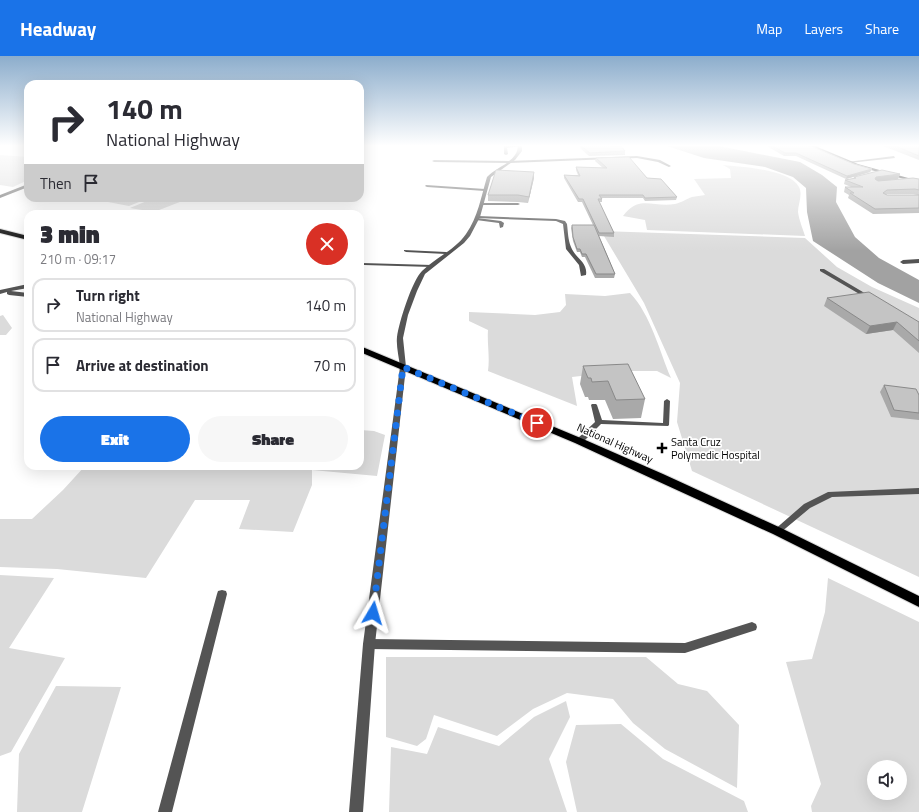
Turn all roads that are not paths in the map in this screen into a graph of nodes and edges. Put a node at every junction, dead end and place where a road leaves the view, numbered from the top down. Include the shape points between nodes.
1 (488, 180) edge
2 (906, 180) edge
3 (897, 181) edge
4 (427, 186) dead end
5 (24, 187) edge
6 (485, 190) junction
7 (0, 197) edge
8 (482, 204) junction
9 (518, 204) edge
10 (477, 218) junction
11 (501, 227) dead end
12 (0, 231) edge
13 (24, 237) edge
14 (406, 250) dead end
15 (446, 253) junction
16 (919, 261) edge
17 (903, 262) dead end
18 (364, 264) dead end
19 (432, 266) junction
20 (822, 270) dead end
21 (583, 275) dead end
22 (24, 287) edge
23 (0, 292) edge
24 (24, 295) edge
25 (874, 300) edge
26 (364, 351) edge
27 (403, 367) junction
28 (667, 401) dead end
29 (594, 405) edge
30 (599, 422) junction
31 (579, 441) junction
32 (919, 491) edge
33 (777, 531) junction
34 (222, 594) dead end
35 (919, 602) edge
36 (752, 627) dead end
37 (369, 644) junction
38 (165, 812) edge
39 (356, 812) edge

1 - 6 street
2 - 3 lane
4 - 6 lane
5 - 7 street
6 - 8 street
8 - 9 lane
8 - 10 street
10 - 11 lane via 500,222
10 - 15 street via 465,239
10 - 21 street via 563,222 569,249 583,266
12 - 13 main road
14 - 15 lane
15 - 19 street
16 - 17 street
18 - 19 lane
19 - 27 street via 423,273 404,315 400,338
20 - 25 lane
22 - 23 street
23 - 24 street
26 - 27 main road, National Highway
27 - 31 main road, National Highway
27 - 37 street
28 - 30 lane via 666,425
29 - 30 lane
30 - 31 lane
31 - 33 main road, National Highway
32 - 33 lane via 831,494 807,506
33 - 35 main road, National Highway
34 - 38 street
36 - 37 street via 685,648
37 - 39 street

